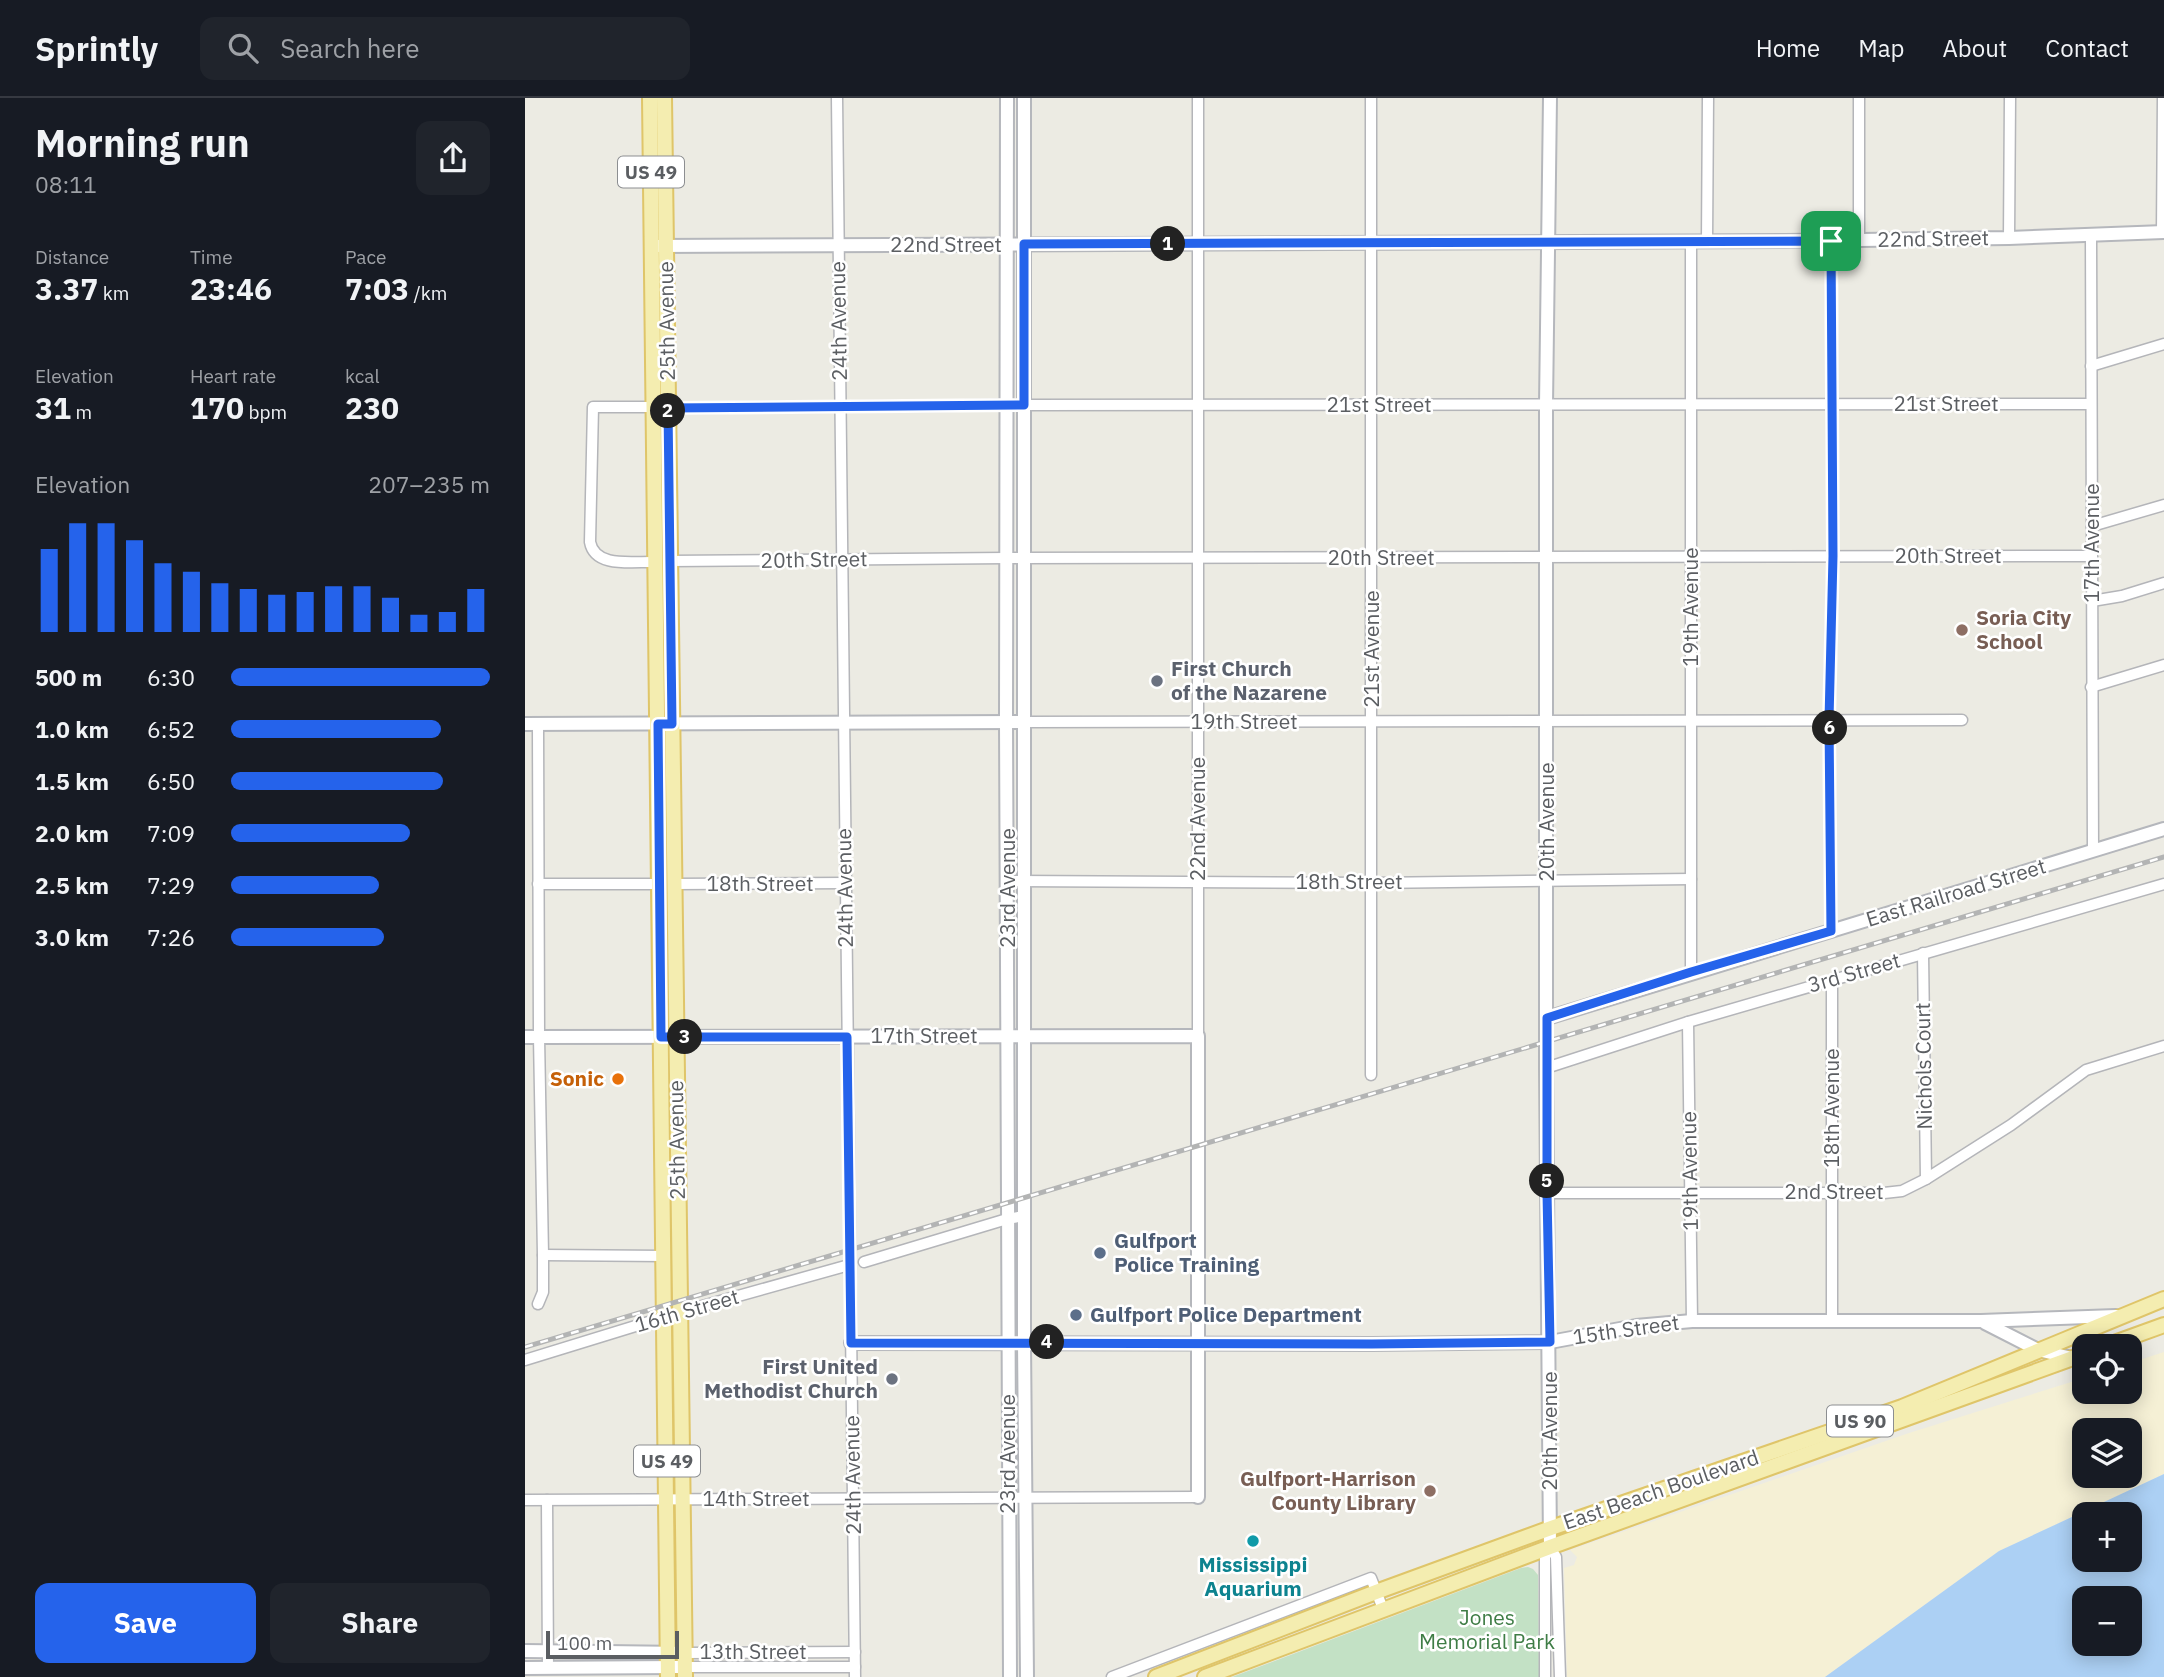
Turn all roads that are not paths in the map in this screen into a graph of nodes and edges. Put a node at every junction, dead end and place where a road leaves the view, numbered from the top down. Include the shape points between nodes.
1 (650, 98) edge
2 (664, 98) edge
3 (837, 98) edge
4 (1007, 98) edge
5 (1024, 98) edge
6 (1198, 98) edge
7 (1371, 98) edge
8 (1550, 98) edge
9 (1708, 98) edge
10 (1859, 98) edge
11 (2010, 98) edge
12 (2163, 98) edge
13 (2163, 232) edge
14 (2091, 236) junction
15 (2009, 238) junction
16 (1831, 241) junction
17 (1859, 241) junction
18 (1548, 242) junction
19 (1691, 242) junction
20 (1707, 242) junction
21 (1371, 243) junction
22 (1007, 244) junction
23 (1024, 244) junction
24 (1198, 244) junction
25 (838, 245) junction
26 (659, 246) junction
27 (2164, 344) edge
28 (2091, 366) junction
29 (1198, 404) junction
30 (1690, 404) junction
31 (1832, 404) junction
32 (2091, 404) junction
33 (1007, 405) junction
34 (1024, 405) junction
35 (1371, 405) junction
36 (1546, 405) junction
37 (839, 406) junction
38 (661, 407) junction
39 (2164, 505) edge
40 (2092, 526) junction
41 (590, 542) joint
42 (1833, 556) junction
43 (2091, 556) junction
44 (1547, 557) junction
45 (1691, 557) junction
46 (1006, 558) junction
47 (1024, 558) junction
48 (1198, 558) junction
49 (1372, 558) junction
50 (842, 559) junction
51 (663, 562) junction
52 (2164, 583) edge
53 (2092, 601) junction
54 (2164, 665) edge
55 (2091, 687) junction
56 (1829, 720) junction
57 (1962, 720) dead end
58 (1547, 721) junction
59 (1691, 721) junction
60 (1006, 722) junction
61 (1025, 722) junction
62 (1198, 722) junction
63 (1372, 722) junction
64 (844, 723) junction
65 (531, 724) edge
66 (665, 724) junction
67 (2164, 829) edge
68 (2093, 851) junction
69 (1691, 879) junction
70 (1008, 881) junction
71 (1024, 881) junction
72 (1547, 881) junction
73 (1198, 882) junction
74 (845, 883) junction
75 (1373, 883) junction
76 (538, 884) junction
77 (667, 884) junction
78 (2164, 884) edge
79 (1831, 931) junction
80 (1923, 953) junction
81 (1691, 972) junction
82 (1832, 979) junction
83 (1547, 1018) junction
84 (1688, 1022) junction
85 (1008, 1036) junction
86 (1024, 1036) junction
87 (1198, 1036) junction
88 (525, 1037) edge
89 (539, 1037) junction
90 (669, 1037) junction
91 (847, 1037) junction
92 (2164, 1046) edge
93 (1546, 1068) junction
94 (1371, 1075) dead end
95 (1926, 1179) junction
96 (1833, 1192) junction
97 (1547, 1193) junction
98 (1690, 1193) junction
99 (1024, 1216) junction
100 (1007, 1219) junction
101 (543, 1255) junction
102 (665, 1256) junction
103 (864, 1262) dead end
104 (849, 1265) junction
105 (2164, 1299) edge
106 (538, 1304) dead end
107 (681, 1312) junction
108 (2120, 1316) junction
109 (665, 1318) junction
110 (1832, 1320) junction
111 (1692, 1321) junction
112 (1981, 1321) junction
113 (2164, 1325) edge
114 (2139, 1334) edge
115 (1024, 1342) junction
116 (1550, 1342) junction
117 (851, 1343) junction
118 (1007, 1343) junction
119 (1198, 1343) junction
120 (2038, 1350) junction
121 (2072, 1355) edge
122 (2072, 1358) edge
123 (525, 1360) edge
124 (1008, 1439) junction
125 (1026, 1447) junction
126 (1198, 1497) joint
127 (1008, 1498) junction
128 (1026, 1498) junction
129 (667, 1499) junction
130 (684, 1499) junction
131 (854, 1499) junction
132 (525, 1500) edge
133 (547, 1500) junction
134 (1551, 1528) junction
135 (1550, 1547) junction
136 (1376, 1592) junction
137 (1383, 1609) junction
138 (525, 1651) edge
139 (548, 1651) junction
140 (855, 1651) junction
141 (668, 1665) edge
142 (685, 1666) edge
143 (525, 1668) edge
144 (548, 1668) junction
145 (855, 1672) edge
146 (1010, 1677) edge
147 (1027, 1677) edge
148 (1112, 1677) edge
149 (1156, 1677) edge
150 (1205, 1677) edge
151 (1545, 1677) edge
152 (1560, 1677) edge

1 - 26 main road, 25th Avenue / US 49
2 - 26 main road, 25th Avenue / US 49
3 - 25 street, 24th Avenue
4 - 22 street, 23rd Avenue
5 - 23 street, 23rd Avenue
6 - 24 street, 22nd Avenue
7 - 21 street, 21st Avenue
8 - 18 street, 20th Avenue
9 - 20 street
10 - 17 street
11 - 15 street
12 - 13 street
13 - 14 street, 22nd Street
14 - 15 street, 22nd Street
14 - 28 street, 17th Avenue
15 - 17 street, 22nd Street
16 - 17 street, 22nd Street
16 - 20 street, 22nd Street
16 - 31 street
18 - 19 street, 22nd Street
18 - 21 street, 22nd Street
18 - 36 street, 20th Avenue
19 - 20 street, 22nd Street
19 - 30 street, 19th Avenue
21 - 24 street, 22nd Street
21 - 35 street, 21st Avenue
22 - 23 street, 22nd Street
22 - 25 street, 22nd Street
22 - 33 street, 23rd Avenue
23 - 24 street, 22nd Street
23 - 34 street, 23rd Avenue
24 - 29 street, 22nd Avenue
25 - 26 street, 22nd Street
25 - 37 street, 24th Avenue
26 - 38 main road, 25th Avenue / US 49
27 - 28 street
28 - 32 street, 17th Avenue
29 - 34 street, 21st Street
29 - 35 street, 21st Street
29 - 48 street, 22nd Avenue
30 - 31 street, 21st Street
30 - 36 street, 21st Street
30 - 45 street, 19th Avenue
31 - 32 street, 21st Street
31 - 42 street
32 - 40 street, 17th Avenue
33 - 34 street, 21st Street
33 - 37 street, 21st Street
33 - 46 street, 23rd Avenue
34 - 47 street, 23rd Avenue
35 - 36 street, 21st Street
35 - 49 street, 21st Avenue
36 - 44 street, 20th Avenue
37 - 38 street, 21st Street
37 - 50 street, 24th Avenue
38 - 41 street, 21st Street via 593,407
38 - 51 main road, 25th Avenue / US 49
39 - 40 street
40 - 43 street, 17th Avenue
41 - 51 street, 20th Street via 596,556 605,561
42 - 43 street, 20th Street
42 - 45 street, 20th Street
42 - 56 street
43 - 53 street, 17th Avenue
44 - 45 street, 20th Street
44 - 49 street, 20th Street
44 - 58 street, 20th Avenue
45 - 59 street, 19th Avenue
46 - 47 street, 20th Street
46 - 50 street, 20th Street
46 - 60 street, 23rd Avenue
47 - 48 street, 20th Street
47 - 61 street, 23rd Avenue
48 - 49 street, 20th Street
48 - 62 street, 22nd Avenue
49 - 63 street, 21st Avenue
50 - 51 street, 20th Street
50 - 64 street, 24th Avenue
51 - 66 main road, 25th Avenue / US 49
52 - 53 street
53 - 55 street, 17th Avenue
54 - 55 street
55 - 68 street, 17th Avenue
56 - 57 street, 19th Street
56 - 59 street, 19th Street
56 - 79 street
58 - 59 street, 19th Street
58 - 63 street, 19th Street
58 - 72 street, 20th Avenue
59 - 69 street, 19th Avenue
60 - 61 street, 19th Street
60 - 64 street, 19th Street
60 - 70 street, 23rd Avenue
61 - 62 street, 19th Street
61 - 71 street, 23rd Avenue
62 - 63 street, 19th Street
62 - 73 street, 22nd Avenue
63 - 75 street, 21st Avenue
64 - 66 street, 19th Street
64 - 74 street, 24th Avenue
65 - 66 street, 19th Street
65 - 76 street
66 - 77 main road, 25th Avenue / US 49
67 - 68 street, East Railroad Street
68 - 79 street, East Railroad Street
69 - 72 street, 18th Street
69 - 81 street, 19th Avenue
70 - 71 street, 18th Street
70 - 85 street, 23rd Avenue
71 - 73 street, 18th Street
71 - 86 street, 23rd Avenue
72 - 75 street, 18th Street
72 - 83 street, 20th Avenue
73 - 75 street, 18th Street
73 - 87 street, 22nd Avenue
74 - 77 street, 18th Street
74 - 91 street, 24th Avenue
75 - 94 street, 21st Avenue
76 - 77 street, 18th Street
76 - 89 street
77 - 90 main road, 25th Avenue / US 49
78 - 80 street, 3rd Street
79 - 81 street, East Railroad Street
80 - 82 street, 3rd Street
80 - 95 street, Nichols Court
81 - 83 street, East Railroad Street
82 - 84 street, 3rd Street
82 - 96 street, 18th Avenue
83 - 93 street, 20th Avenue
84 - 93 street, 3rd Street
84 - 98 street, 19th Avenue
85 - 86 street, 17th Street
85 - 91 street, 17th Street
85 - 100 street, 23rd Avenue
86 - 87 street, 17th Street
86 - 99 street, 23rd Avenue
87 - 119 street, 22nd Avenue
88 - 89 street, 17th Street
89 - 90 street, 17th Street
89 - 101 street
90 - 91 street, 17th Street
90 - 102 main road, 25th Avenue / US 49
90 - 107 main road, 25th Avenue / US 49
91 - 104 street, 24th Avenue
92 - 95 street, 2nd Street via 2086,1070
93 - 97 street, 20th Avenue
95 - 96 street, 2nd Street via 1902,1191
96 - 98 street, 2nd Street
96 - 110 street, 18th Avenue
97 - 98 street, 2nd Street
97 - 116 street, 20th Avenue
98 - 111 street, 19th Avenue
99 - 100 street
99 - 115 street, 23rd Avenue
100 - 103 street
100 - 118 street, 23rd Avenue
101 - 102 street
101 - 106 street via 543,1292
102 - 109 main road, 25th Avenue / US 49
104 - 107 street, 16th Street
104 - 117 street, 24th Avenue
105 - 108 main road, East Beach Boulevard / US 90
107 - 109 street, 16th Street
107 - 130 main road, 25th Avenue / US 49
108 - 112 street, 15th Street
108 - 120 main road, East Beach Boulevard / US 90
109 - 123 street, 16th Street
109 - 129 main road, 25th Avenue / US 49
110 - 111 street, 15th Street
110 - 112 street, 15th Street
111 - 116 street, 15th Street
112 - 120 street, 15th Street
113 - 114 main road
115 - 118 street, 15th Street
115 - 119 street, 15th Street
115 - 125 street, 23rd Avenue
116 - 119 street, 15th Street
116 - 134 street, 20th Avenue
117 - 118 street, 15th Street
117 - 131 street, 24th Avenue
118 - 124 street, 23rd Avenue
119 - 126 street, 22nd Avenue
120 - 121 street, 15th Street
120 - 134 main road, East Beach Boulevard / US 90 via 1902,1407
122 - 135 main road, East Beach Boulevard / US 90
124 - 125 street
124 - 127 street, 23rd Avenue
125 - 128 street, 23rd Avenue
126 - 128 street, 14th Street
127 - 128 street, 14th Street
127 - 131 street, 14th Street
127 - 146 street, 23rd Avenue
128 - 147 street, 23rd Avenue
129 - 130 street, 14th Street
129 - 133 street, 14th Street
129 - 141 main road, 25th Avenue / US 49
130 - 131 street, 14th Street
130 - 142 main road, 25th Avenue / US 49
131 - 140 street, 24th Avenue
132 - 133 street, 14th Street
133 - 139 street
134 - 135 street, 20th Avenue
134 - 136 main road, East Beach Boulevard / US 90
135 - 137 main road, East Beach Boulevard / US 90
135 - 151 street, 20th Avenue via 1545,1556
135 - 152 street, 20th Avenue via 1556,1557
136 - 137 street
136 - 148 street via 1371,1578
136 - 149 main road, East Beach Boulevard / US 90
137 - 150 main road, East Beach Boulevard / US 90
138 - 139 street, 13th Street
139 - 141 street, 13th Street
139 - 144 street
140 - 142 street, 13th Street
140 - 145 street, 24th Avenue
141 - 142 street, 13th Street
141 - 144 street, 13th Street
142 - 145 street, 13th Street
143 - 144 street, 13th Street

